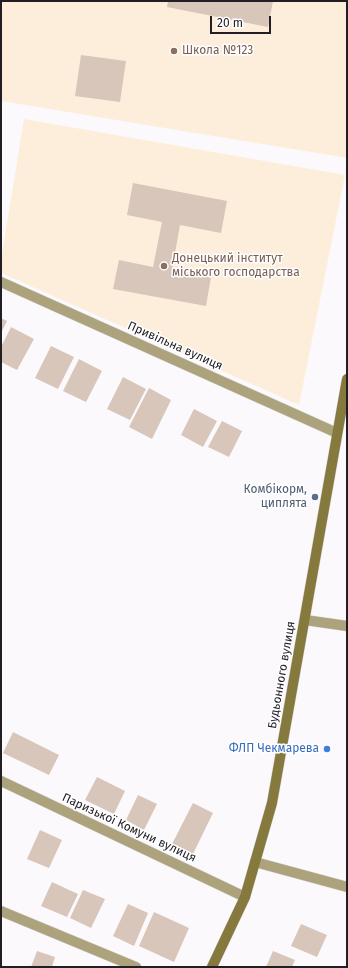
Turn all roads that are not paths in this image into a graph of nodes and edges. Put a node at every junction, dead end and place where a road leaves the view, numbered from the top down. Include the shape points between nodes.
1 (1, 282) edge
2 (347, 379) edge
3 (338, 433) junction
4 (305, 620) junction
5 (347, 626) edge
6 (1, 781) edge
7 (255, 862) junction
8 (347, 887) edge
9 (245, 897) junction
10 (1, 911) edge
11 (136, 967) edge
12 (212, 967) edge

1 - 3 street, Привільна вулиця
2 - 3 main road, Будьонного вулиця
3 - 4 main road, Будьонного вулиця
4 - 5 street
4 - 7 main road, Будьонного вулиця via 272,803
6 - 9 street, Паризької Комуни вулиця
7 - 8 street
7 - 9 main road, Будьонного вулиця
9 - 12 main road, Будьонного вулиця
10 - 11 street

